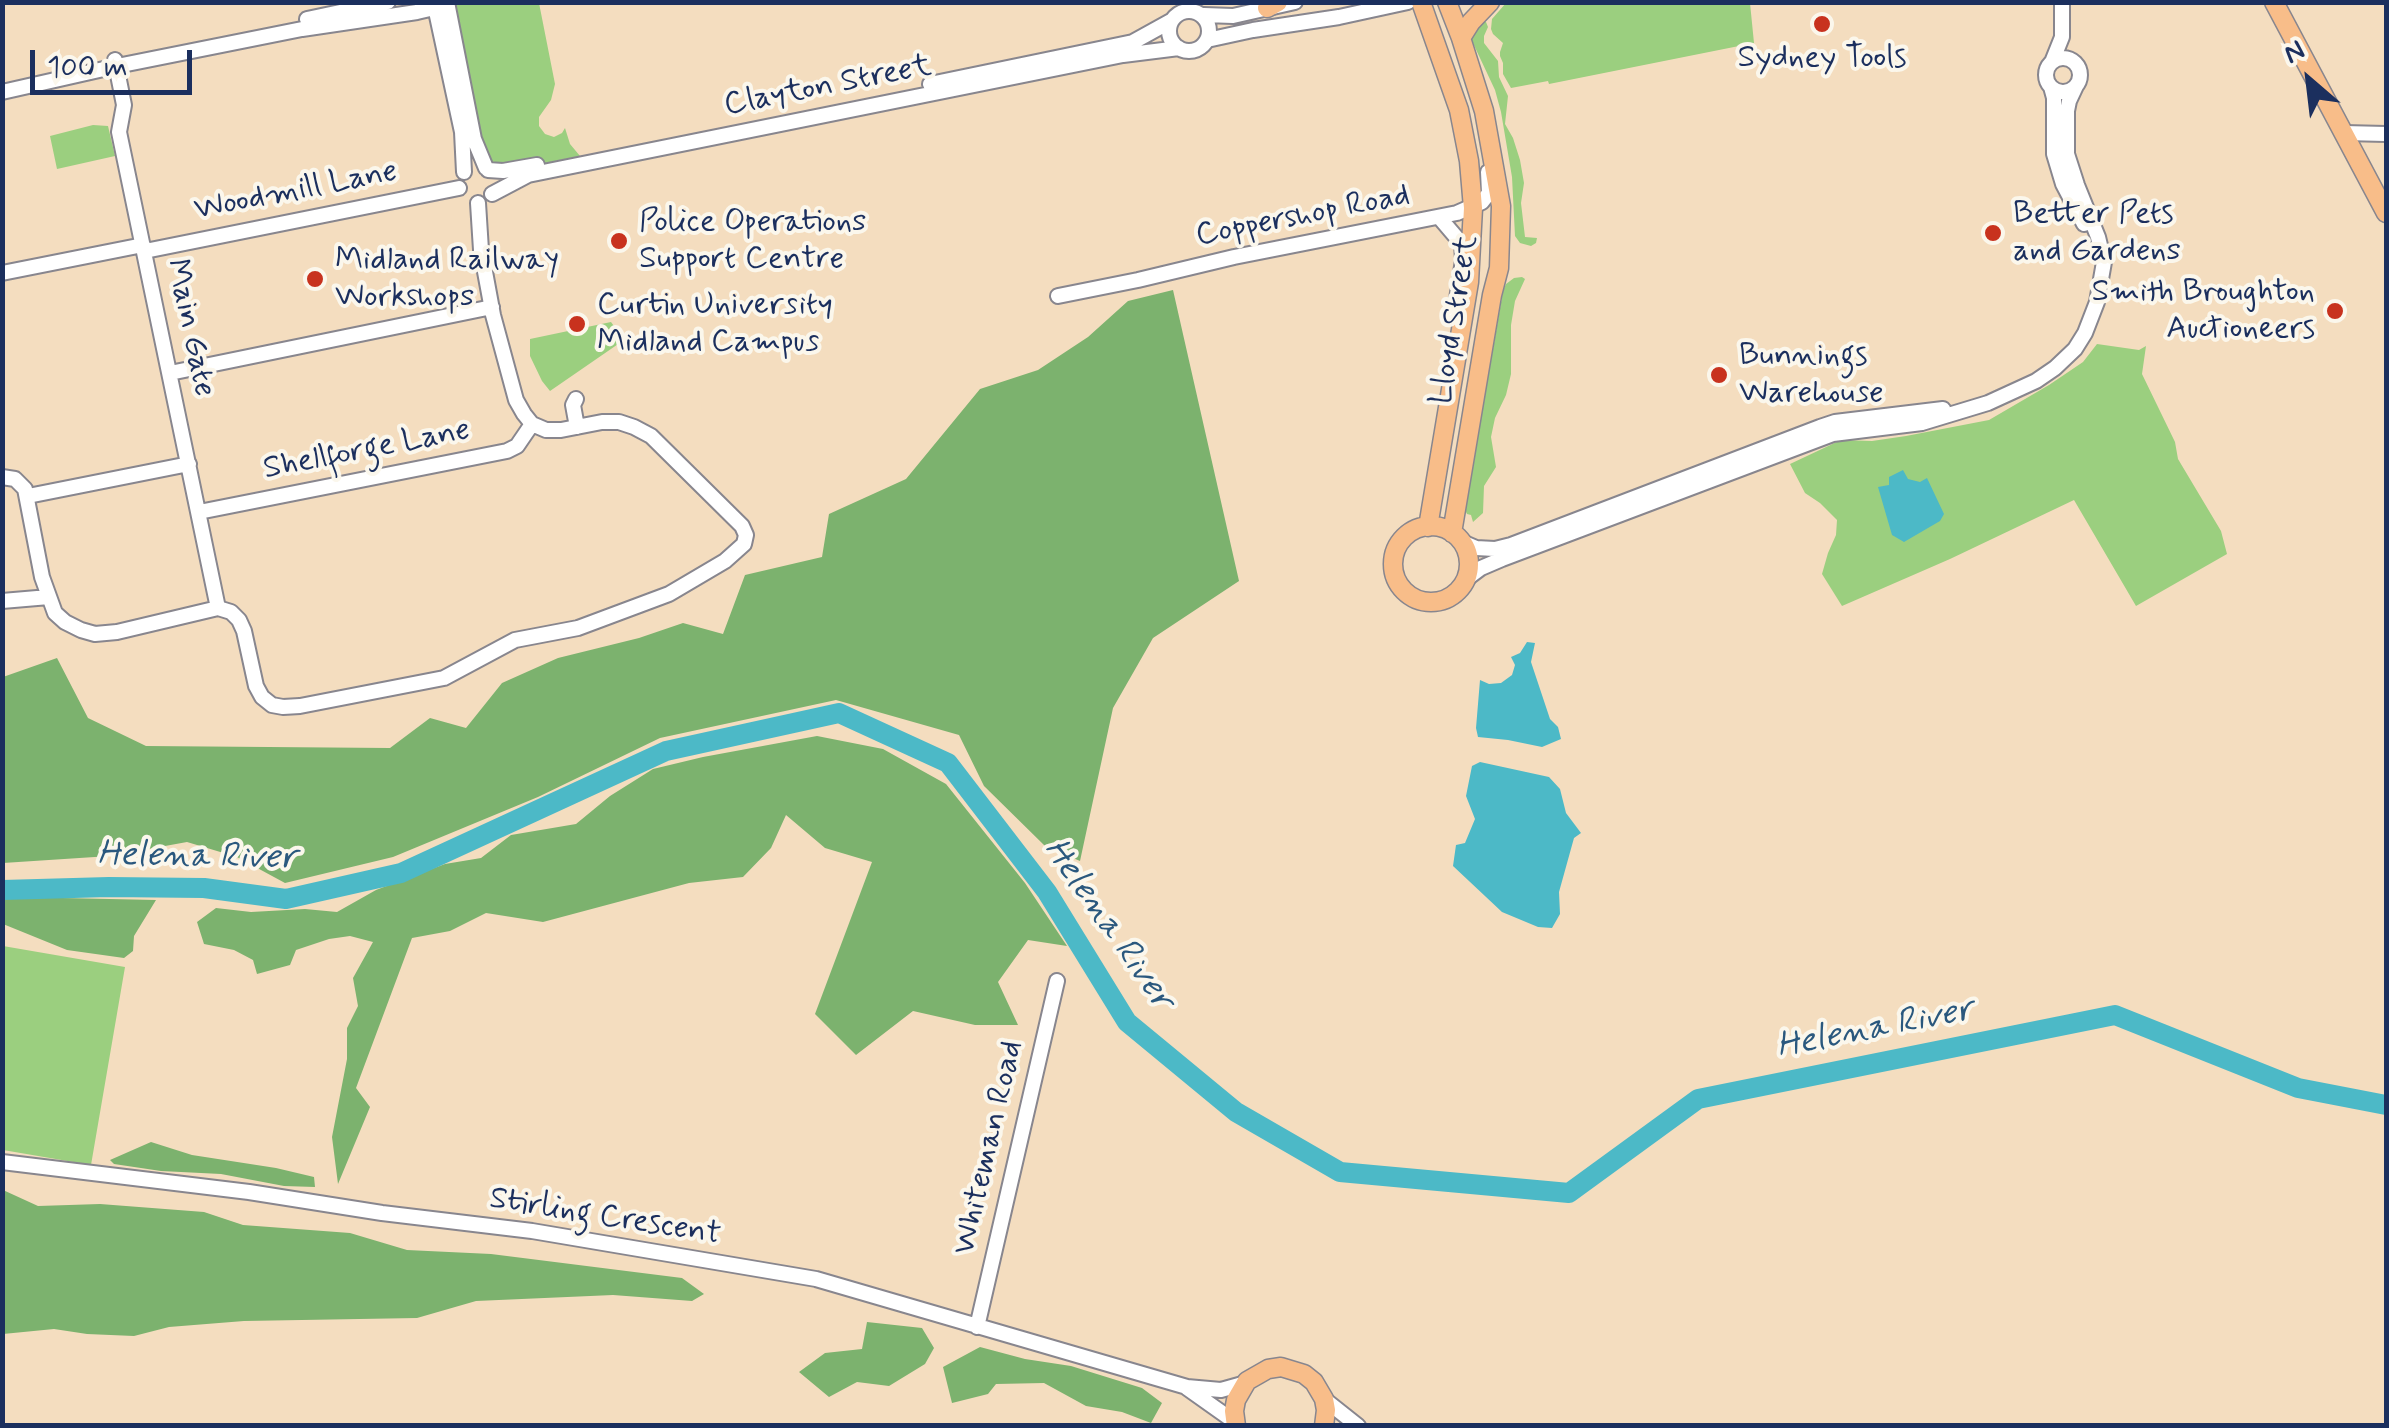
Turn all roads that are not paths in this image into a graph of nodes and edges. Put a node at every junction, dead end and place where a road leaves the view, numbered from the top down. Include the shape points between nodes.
1 (388, 2) edge
2 (1295, 2) edge
3 (1408, 2) edge
4 (1420, 2) edge
5 (1448, 2) edge
6 (1490, 2) edge
7 (2062, 2) edge
8 (2274, 2) edge
9 (441, 5) edge
10 (1272, 5) edge
11 (1204, 15) junction
12 (1171, 21) junction
13 (2062, 37) junction
14 (1461, 38) junction
15 (1207, 40) junction
16 (1179, 48) junction
17 (2052, 62) junction
18 (116, 63) junction
19 (2077, 65) junction
20 (2, 82) edge
21 (2076, 86) junction
22 (2051, 88) junction
23 (2, 92) edge
24 (1487, 126) junction
25 (2344, 133) junction
26 (2386, 134) edge
27 (487, 169) junction
28 (464, 172) junction
29 (459, 188) junction
30 (492, 194) junction
31 (478, 202) junction
32 (1473, 208) junction
33 (2386, 214) edge
34 (1440, 217) junction
35 (144, 248) junction
36 (2, 273) edge
37 (2101, 287) junction
38 (1058, 296) dead end
39 (492, 307) junction
40 (170, 372) junction
41 (1451, 392) junction
42 (576, 399) dead end
43 (1988, 403) junction
44 (532, 424) junction
45 (578, 427) junction
46 (189, 464) junction
47 (2, 477) edge
48 (28, 496) junction
49 (200, 512) junction
50 (1428, 527) junction
51 (1457, 537) junction
52 (1466, 580) junction
53 (50, 597) junction
54 (2, 601) edge
55 (218, 608) junction
56 (1057, 981) dead end
57 (2, 1162) edge
58 (977, 1327) junction
59 (1246, 1383) junction
60 (1187, 1388) junction
61 (1324, 1399) junction
62 (1235, 1424) edge
63 (1324, 1426) edge
64 (1358, 1426) edge

1 - 18 street
2 - 10 street
3 - 15 street
4 - 32 main road, Lloyd Street via 1459,110
5 - 14 main road, Lloyd Street
6 - 14 main road
7 - 13 street
8 - 25 main road
9 - 18 street
9 - 27 street
9 - 28 street
10 - 11 street via 1234,16
11 - 12 street via 1184,11
11 - 15 street
12 - 16 street via 1169,33
12 - 27 street, Clayton Street via 1122,45 516,169
13 - 17 street
13 - 19 street
14 - 24 main road, Lloyd Street
15 - 16 street via 1194,50
16 - 30 street, Clayton Street via 528,175
17 - 19 street
17 - 22 street via 2046,72
18 - 20 street
18 - 23 street
18 - 35 street, Main Gate via 124,105 119,132
19 - 21 street
21 - 22 street via 2067,92
21 - 37 street via 2068,101 2068,154 2104,262
22 - 37 street via 2054,154 2090,239
24 - 32 street via 1489,193
24 - 51 main road, Lloyd Street via 1500,206 1499,268
25 - 26 street
25 - 33 main road
27 - 28 street
27 - 30 street
28 - 29 street
29 - 31 street
29 - 35 street, Woodmill Lane
30 - 31 street
31 - 39 street
32 - 34 street, Coppershop Road
32 - 41 main road, Lloyd Street
34 - 38 street, Coppershop Road
34 - 41 street via 1462,244 1447,370
35 - 36 street, Woodmill Lane
35 - 40 street, Main Gate
37 - 43 street via 2076,349 2036,380
39 - 40 street
39 - 44 street via 516,400
40 - 46 street, Main Gate
41 - 50 main road, Lloyd Street
42 - 45 street
43 - 51 street via 1835,422 1511,545 1476,548
43 - 52 street via 1922,423 1833,434 1502,559
44 - 45 street via 546,430
44 - 49 street, Shellforge Lane via 507,452
45 - 55 street via 619,422 651,436 731,513 746,535 744,544 669,594 578,628 515,640 444,678 300,706 272,705 262,697 239,620
46 - 48 street
46 - 49 street, Main Gate
47 - 48 street via 21,483
48 - 53 street
49 - 55 street, Main Gate
50 - 51 main road
50 - 52 main road via 1407,535 1394,554 1401,588 1436,602
51 - 52 main road via 1469,560
53 - 54 street
53 - 55 street via 65,622 95,634
56 - 58 street, Whiteman Road
57 - 58 street, Stirling Crescent via 532,1231 816,1279
58 - 60 street, Stirling Crescent
59 - 60 street, Stirling Crescent
59 - 61 main road via 1268,1369 1293,1369 1314,1382
59 - 62 main road via 1236,1400
60 - 62 street, Stirling Crescent
61 - 63 main road
61 - 64 street

